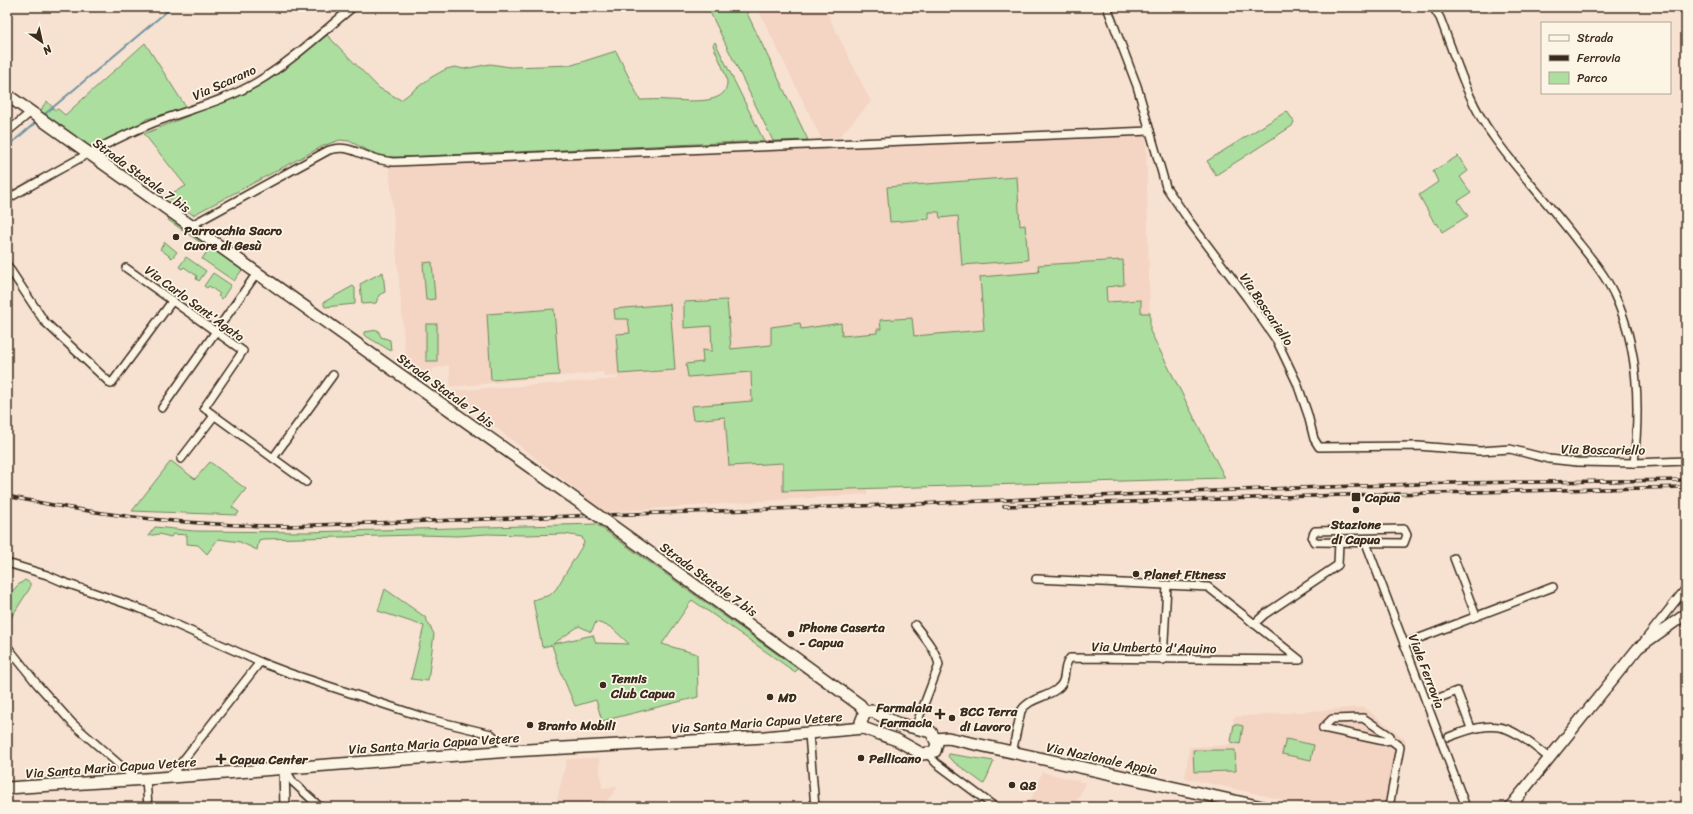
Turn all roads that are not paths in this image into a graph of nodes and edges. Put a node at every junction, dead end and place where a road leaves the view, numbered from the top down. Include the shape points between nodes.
1 (352, 7) edge
2 (1107, 7) edge
3 (1433, 7) edge
4 (7, 95) edge
5 (31, 112) junction
6 (1150, 131) junction
7 (7, 132) edge
8 (90, 154) junction
9 (7, 199) edge
10 (190, 226) junction
11 (7, 265) edge
12 (126, 268) dead end
13 (257, 273) junction
14 (173, 300) junction
15 (216, 331) junction
16 (333, 375) dead end
17 (162, 408) dead end
18 (214, 416) junction
19 (273, 458) junction
20 (181, 459) dead end
21 (1686, 461) edge
22 (1634, 463) junction
23 (306, 482) dead end
24 (1374, 530) junction
25 (1350, 531) junction
26 (1339, 542) junction
27 (1349, 543) junction
28 (1366, 543) junction
29 (1374, 543) junction
30 (1454, 558) dead end
31 (7, 563) edge
32 (1036, 579) dead end
33 (1167, 585) junction
34 (1553, 587) dead end
35 (1686, 588) edge
36 (1686, 614) edge
37 (1476, 616) junction
38 (1254, 624) junction
39 (915, 625) dead end
40 (1404, 644) junction
41 (7, 646) edge
42 (1638, 648) junction
43 (1163, 660) junction
44 (260, 662) junction
45 (1426, 703) junction
46 (865, 712) junction
47 (863, 728) junction
48 (915, 728) junction
49 (1471, 728) junction
50 (809, 734) junction
51 (1449, 737) dead end
52 (935, 739) junction
53 (1391, 740) junction
54 (510, 751) junction
55 (1012, 753) junction
56 (928, 754) junction
57 (1549, 758) junction
58 (284, 767) junction
59 (169, 778) junction
60 (142, 780) junction
61 (7, 788) edge
62 (148, 807) edge
63 (285, 807) edge
64 (320, 807) edge
65 (815, 807) edge
66 (995, 807) edge
67 (1262, 807) edge
68 (1389, 807) edge
69 (1466, 807) edge
70 (1510, 807) edge

1 - 8 street, Via Scarano via 286,63 256,82 202,106 152,124
2 - 6 street, Via Boscariello via 1137,86
3 - 22 street via 1440,18 1476,110 1492,136 1596,265 1614,293 1624,319 1636,375 1637,433
4 - 5 main road, Strada Statale 7 bis
5 - 7 street
5 - 8 main road, Strada Statale 7 bis
6 - 10 street via 393,162 338,147
6 - 22 street, Via Boscariello via 1166,187 1277,341 1297,383 1314,439 1320,447 1418,446 1480,451 1510,449 1549,459
8 - 9 street, Via Scarano
8 - 10 main road, Strada Statale 7 bis
10 - 13 main road, Strada Statale 7 bis
11 - 14 street via 44,321 111,384
12 - 14 street, Via Carlo Sant'Agata
13 - 15 street
13 - 46 main road, Strada Statale 7 bis, bridge via 700,589 860,705
14 - 15 street, Via Carlo Sant'Agata
15 - 17 street
15 - 18 street, Via Carlo Sant'Agata via 243,351 204,408
16 - 19 street
18 - 19 street
18 - 20 street
19 - 23 street
21 - 22 street, Via Boscariello
24 - 25 street
24 - 29 street via 1379,537
24 - 29 street via 1404,529 1407,535 1404,543
25 - 26 street via 1315,531 1312,535 1314,542
25 - 27 street via 1343,538
26 - 27 street
26 - 38 street via 1338,565
27 - 28 street
28 - 29 street
28 - 40 street, Viale Ferrovia
30 - 37 street
31 - 44 street via 140,609
32 - 33 street
33 - 38 street via 1208,587
33 - 43 street
34 - 37 street
35 - 42 street
36 - 42 main road
37 - 40 street
38 - 43 street, Via Umberto d'Aquino via 1300,660
39 - 48 street via 935,653 939,665
40 - 45 street, Viale Ferrovia
41 - 60 street via 37,684 74,724
42 - 57 main road
43 - 55 street, Via Umberto d'Aquino via 1070,658 1066,663 1064,681 1057,689 1025,705 1021,711
44 - 54 street via 429,719 491,734
44 - 59 street
45 - 49 street via 1457,691
45 - 69 street, Viale Ferrovia
46 - 47 main road via 861,722
46 - 48 main road via 872,711 896,723
47 - 50 main road, Via Santa Maria Capua Vetere
47 - 56 main road via 897,740 922,754
48 - 52 main road via 931,732
49 - 51 street
49 - 57 street via 1499,727 1514,731
50 - 54 main road, Via Santa Maria Capua Vetere
50 - 65 street
52 - 55 main road, Via Nazionale Appia via 948,738
52 - 56 main road via 935,750
53 - 53 street via 1384,741 1323,728 1332,719 1363,718 1390,736
53 - 68 street via 1400,748
54 - 58 main road, Via Santa Maria Capua Vetere
55 - 67 main road, Via Nazionale Appia
56 - 66 street via 936,763
57 - 70 main road
58 - 59 main road, Via Santa Maria Capua Vetere
58 - 63 street
58 - 64 street via 293,782
59 - 60 main road, Via Santa Maria Capua Vetere
60 - 61 main road, Via Santa Maria Capua Vetere
60 - 62 street

